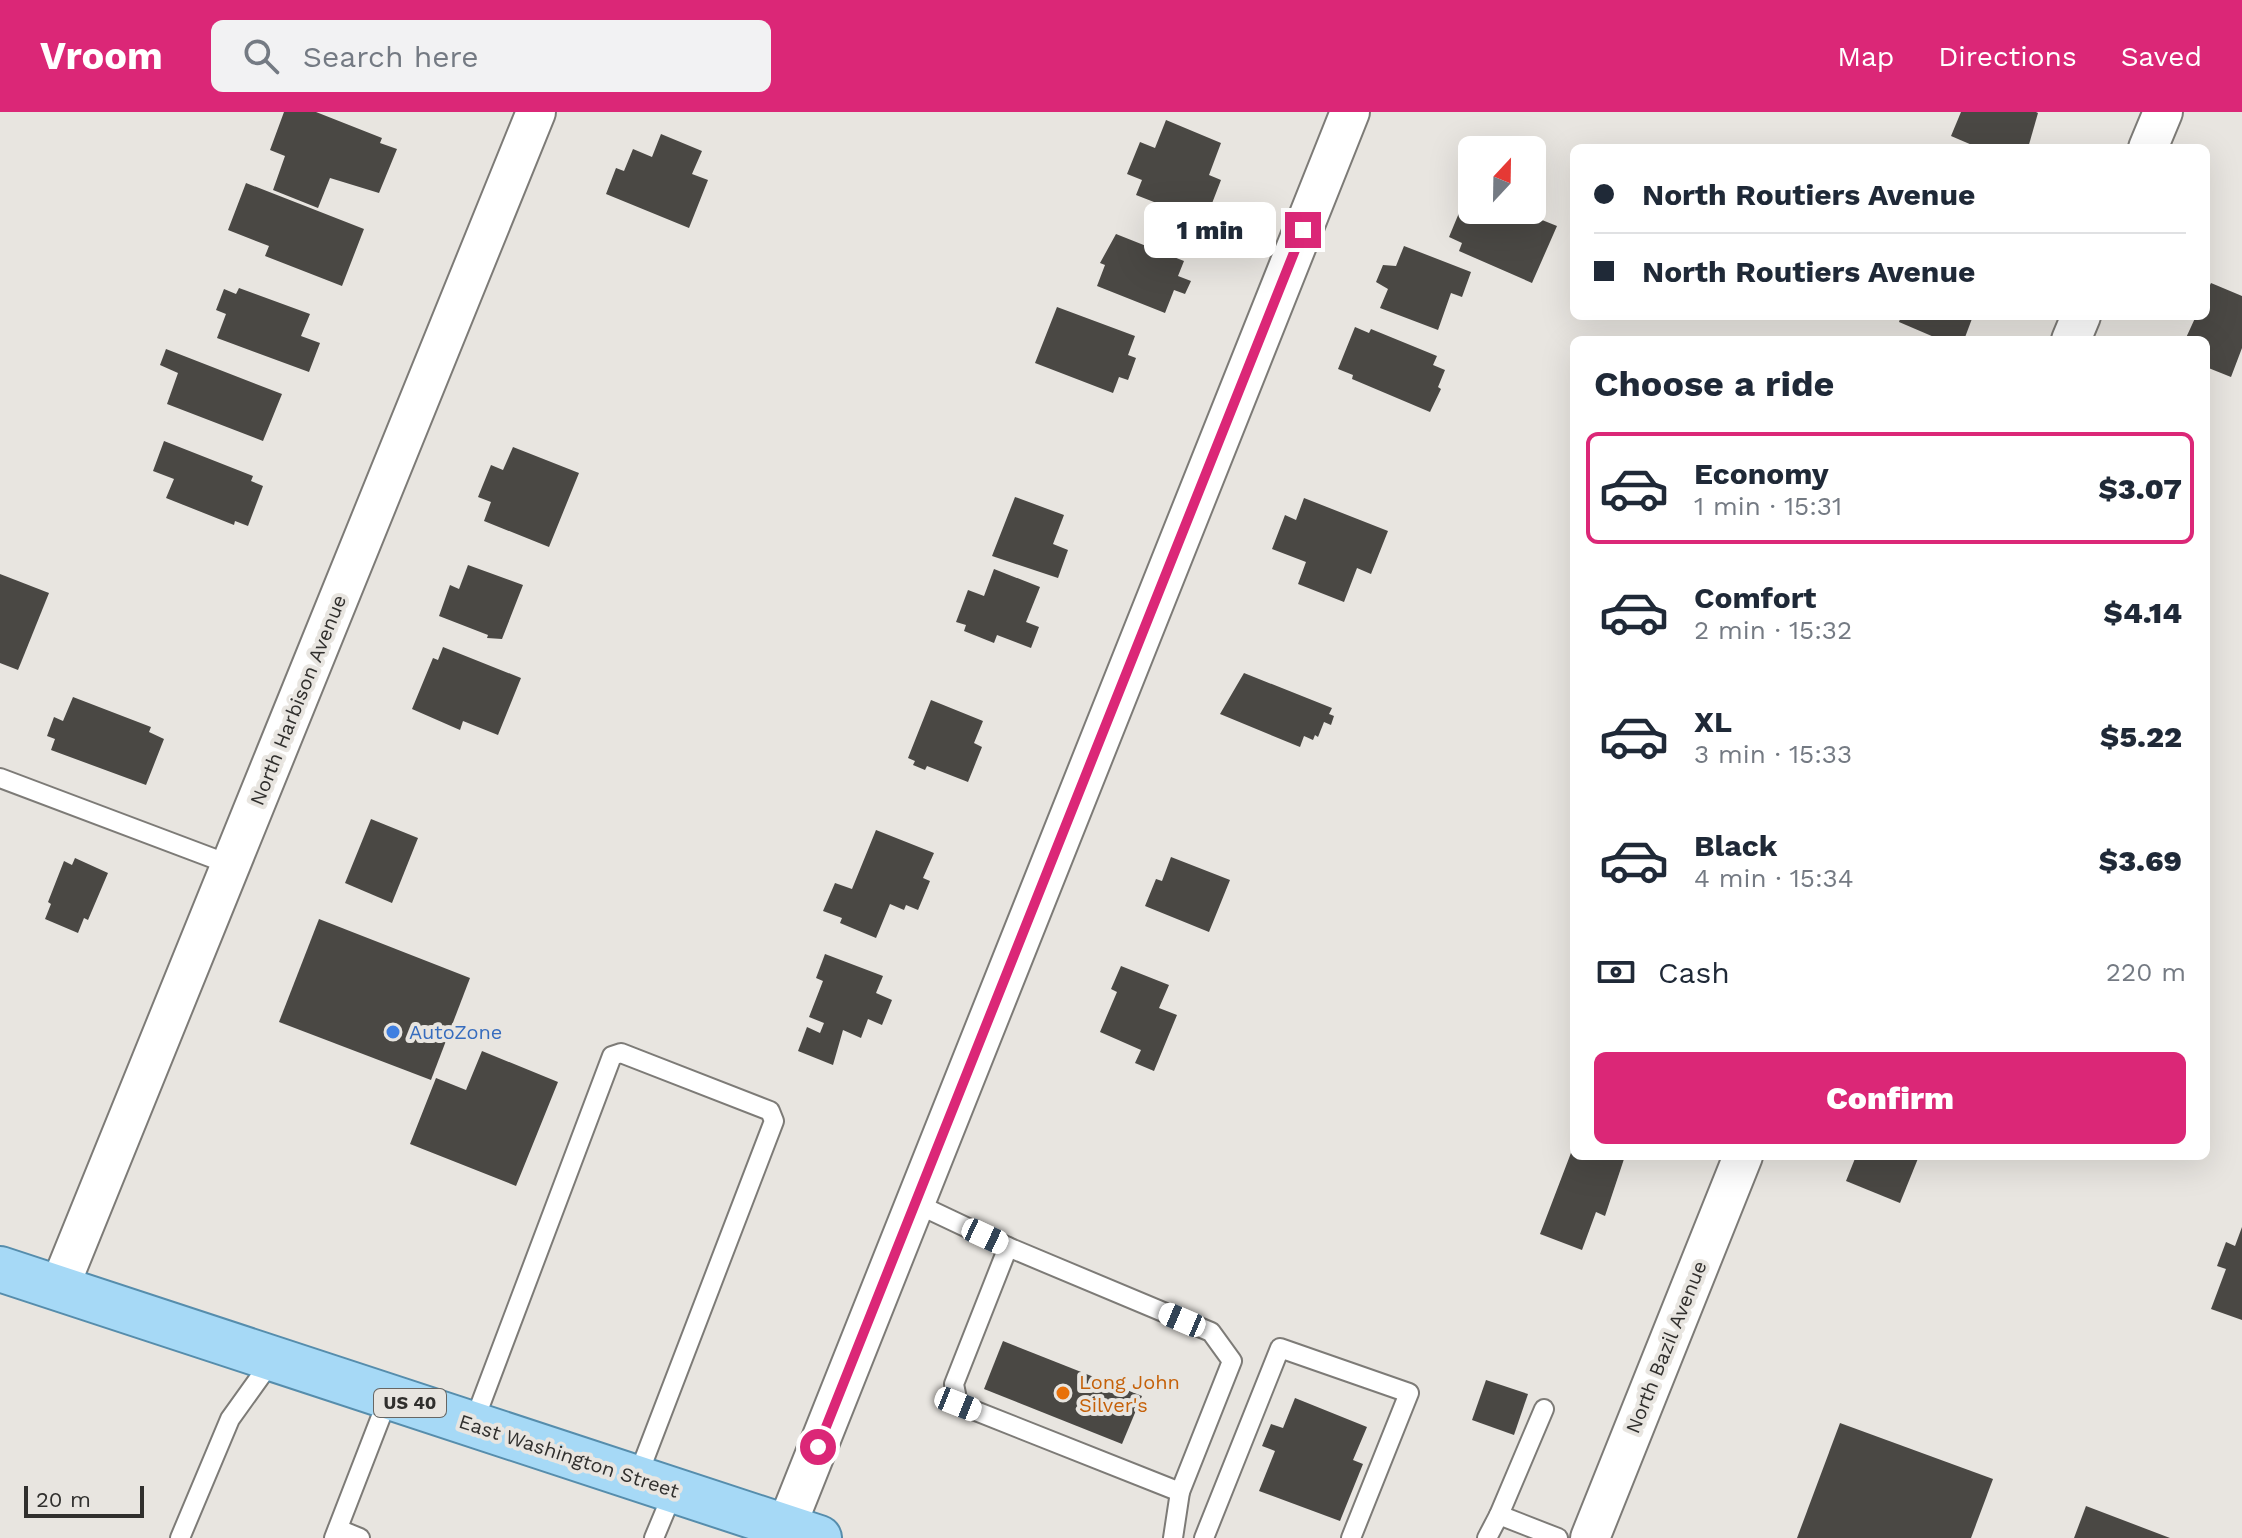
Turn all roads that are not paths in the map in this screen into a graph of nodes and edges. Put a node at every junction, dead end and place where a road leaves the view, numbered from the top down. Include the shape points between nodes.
1 (536, 112) edge
2 (1350, 112) edge
3 (2163, 112) edge
4 (2150, 144) edge
5 (0, 778) edge
6 (231, 865) junction
7 (1741, 1160) edge
8 (915, 1203) junction
9 (1008, 1247) junction
10 (0, 1269) edge
11 (59, 1288) junction
12 (273, 1359) junction
13 (389, 1396) junction
14 (1544, 1409) dead end
15 (473, 1424) junction
16 (655, 1484) junction
17 (1180, 1492) junction
18 (1499, 1515) junction
19 (803, 1533) edge
20 (336, 1534) edge
21 (180, 1538) edge
22 (360, 1538) edge
23 (654, 1538) edge
24 (1173, 1538) edge
25 (1204, 1538) edge
26 (1351, 1538) edge
27 (1487, 1538) edge
28 (1558, 1538) edge
29 (1590, 1538) edge

1 - 6 street, North Harbison Avenue
2 - 8 street
3 - 4 street
5 - 6 lane
6 - 11 street, North Harbison Avenue
7 - 29 street, North Bazil Avenue
8 - 9 lane
8 - 19 street
9 - 17 lane via 1211,1332 1232,1361
9 - 17 lane via 954,1384 958,1404
10 - 11 main road, East Washington Street / US 40
11 - 12 main road, East Washington Street / US 40
12 - 13 main road, East Washington Street / US 40
12 - 21 lane via 230,1419
13 - 15 main road, East Washington Street / US 40
13 - 20 lane
14 - 18 lane
15 - 16 main road, East Washington Street / US 40
15 - 16 lane via 612,1056 621,1053 770,1111 774,1121
16 - 19 main road, East Washington Street / US 40
16 - 23 lane
17 - 24 lane
18 - 27 lane
18 - 28 lane
20 - 22 lane
25 - 26 lane via 1280,1348 1409,1393

